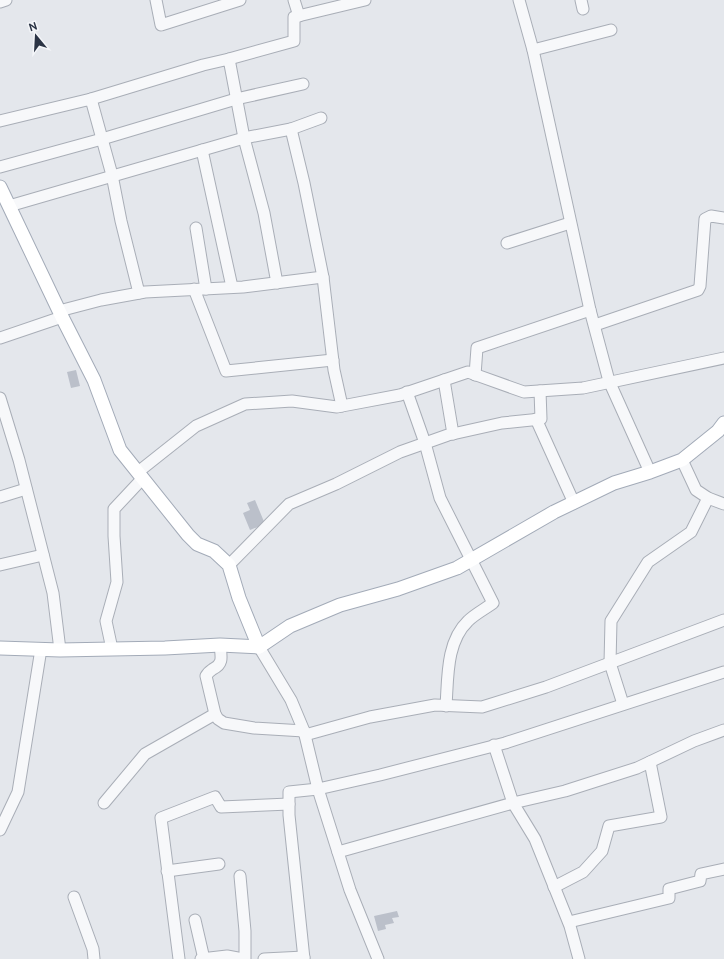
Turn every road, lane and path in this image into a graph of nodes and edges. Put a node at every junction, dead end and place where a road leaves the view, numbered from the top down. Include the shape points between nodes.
1 (156, 0) edge
2 (240, 0) edge
3 (294, 0) edge
4 (365, 0) edge
5 (519, 0) edge
6 (299, 16) junction
7 (611, 30) dead end
8 (533, 50) junction
9 (229, 59) junction
10 (303, 84) dead end
11 (91, 99) junction
12 (236, 99) junction
13 (321, 118) dead end
14 (0, 121) edge
15 (291, 129) junction
16 (244, 138) junction
17 (102, 139) junction
18 (202, 150) junction
19 (0, 167) edge
20 (112, 175) junction
21 (0, 187) edge
22 (9, 206) junction
23 (724, 218) edge
24 (570, 223) junction
25 (196, 228) dead end
26 (507, 243) dead end
27 (323, 277) junction
28 (277, 283) junction
29 (232, 287) junction
30 (194, 289) junction
31 (206, 289) junction
32 (139, 293) junction
33 (590, 310) junction
34 (61, 314) junction
35 (595, 325) junction
36 (0, 338) edge
37 (724, 358) edge
38 (333, 360) junction
39 (475, 375) junction
40 (444, 380) junction
41 (609, 381) junction
42 (540, 391) junction
43 (407, 392) junction
44 (0, 398) edge
45 (342, 406) junction
46 (536, 419) junction
47 (724, 423) edge
48 (453, 434) junction
49 (425, 443) junction
50 (682, 460) junction
51 (650, 472) junction
52 (140, 475) junction
53 (26, 489) junction
54 (0, 497) edge
55 (708, 498) junction
56 (574, 503) junction
57 (724, 504) edge
58 (43, 555) junction
59 (470, 560) junction
60 (0, 564) edge
61 (229, 565) junction
62 (724, 620) edge
63 (220, 645) junction
64 (0, 648) edge
65 (259, 648) junction
66 (112, 649) junction
67 (41, 650) junction
68 (60, 650) junction
69 (610, 663) junction
70 (724, 672) edge
71 (623, 704) junction
72 (446, 706) junction
73 (215, 714) junction
74 (724, 730) edge
75 (305, 733) junction
76 (494, 745) junction
77 (650, 762) junction
78 (318, 789) junction
79 (104, 803) dead end
80 (513, 803) junction
81 (289, 804) junction
82 (0, 830) edge
83 (338, 852) junction
84 (218, 864) dead end
85 (724, 869) edge
86 (167, 871) junction
87 (240, 876) dead end
88 (554, 887) junction
89 (74, 897) dead end
90 (195, 920) dead end
91 (569, 922) junction
92 (304, 958) edge
93 (94, 959) edge
94 (179, 959) edge
95 (202, 959) edge
96 (242, 959) edge
97 (264, 959) edge
98 (378, 959) edge
99 (579, 959) edge

1 - 2 street via 161,25
3 - 6 street
4 - 6 street
5 - 8 street
6 - 9 street via 294,17 294,41
7 - 8 street
8 - 24 street
9 - 11 street
9 - 12 street
10 - 12 street
11 - 14 street
11 - 17 street
12 - 16 street
12 - 17 street
13 - 15 street
15 - 16 street
15 - 27 street
16 - 18 street
16 - 28 street via 264,213
17 - 19 street
17 - 20 street
18 - 20 street
18 - 29 street
20 - 22 street
20 - 32 street
21 - 22 main road
22 - 34 main road
23 - 35 street via 710,216 705,219 698,290
24 - 26 street
24 - 33 street
25 - 31 street
27 - 28 street
27 - 38 street
28 - 29 street
29 - 31 street
30 - 31 street
30 - 32 street
30 - 38 street via 226,371
32 - 34 street via 101,300
33 - 35 street
33 - 39 street via 477,348
34 - 36 street
34 - 52 main road via 94,380 120,450
35 - 41 street
37 - 41 street
38 - 45 street
39 - 40 street via 468,372
39 - 42 street via 524,392
40 - 43 street
40 - 48 street
41 - 42 street via 583,388
41 - 51 street
42 - 46 street via 541,419
43 - 45 street
43 - 49 street
44 - 53 street
45 - 52 street via 292,401 245,404 196,426
46 - 48 street via 502,422
46 - 56 street
47 - 50 main road via 718,431
48 - 49 street
49 - 59 street via 440,498
49 - 61 street via 400,452 289,504
50 - 51 main road
50 - 55 street via 696,490
51 - 56 main road via 614,483
52 - 61 main road via 188,535 197,544 214,551
52 - 66 street via 114,509 117,582 106,621
53 - 54 street
53 - 58 street
55 - 57 street
55 - 69 street via 691,532 648,562 611,620
56 - 59 main road
58 - 60 street
58 - 68 street via 53,593
59 - 65 main road via 457,568 398,589 340,605 290,626
59 - 72 street via 493,603 468,621 456,637 449,667
61 - 65 main road
62 - 69 street
63 - 65 main road
63 - 66 main road
63 - 73 street via 222,661 207,672 206,676
64 - 67 main road
65 - 75 street via 290,700
66 - 68 main road
67 - 68 main road
67 - 82 street via 19,787
69 - 71 street
69 - 72 street via 482,707
70 - 71 street
71 - 76 street
72 - 75 street via 435,705 370,717
73 - 75 street via 224,723
73 - 79 street via 144,754
74 - 77 street
75 - 78 street
76 - 78 street
76 - 80 street
77 - 80 street via 565,791
77 - 88 street via 661,816 609,826 602,851 588,867
78 - 81 street via 289,792
78 - 83 street
80 - 83 street
80 - 88 street via 535,840
81 - 86 street via 221,807 215,797 161,818
81 - 92 street
83 - 98 street via 350,890
84 - 86 street
85 - 91 street via 701,874 700,881 669,889 669,898
86 - 94 street
87 - 96 street via 245,930
88 - 91 street
89 - 93 street via 93,949
90 - 95 street
91 - 99 street
92 - 97 street
95 - 96 street via 227,956

